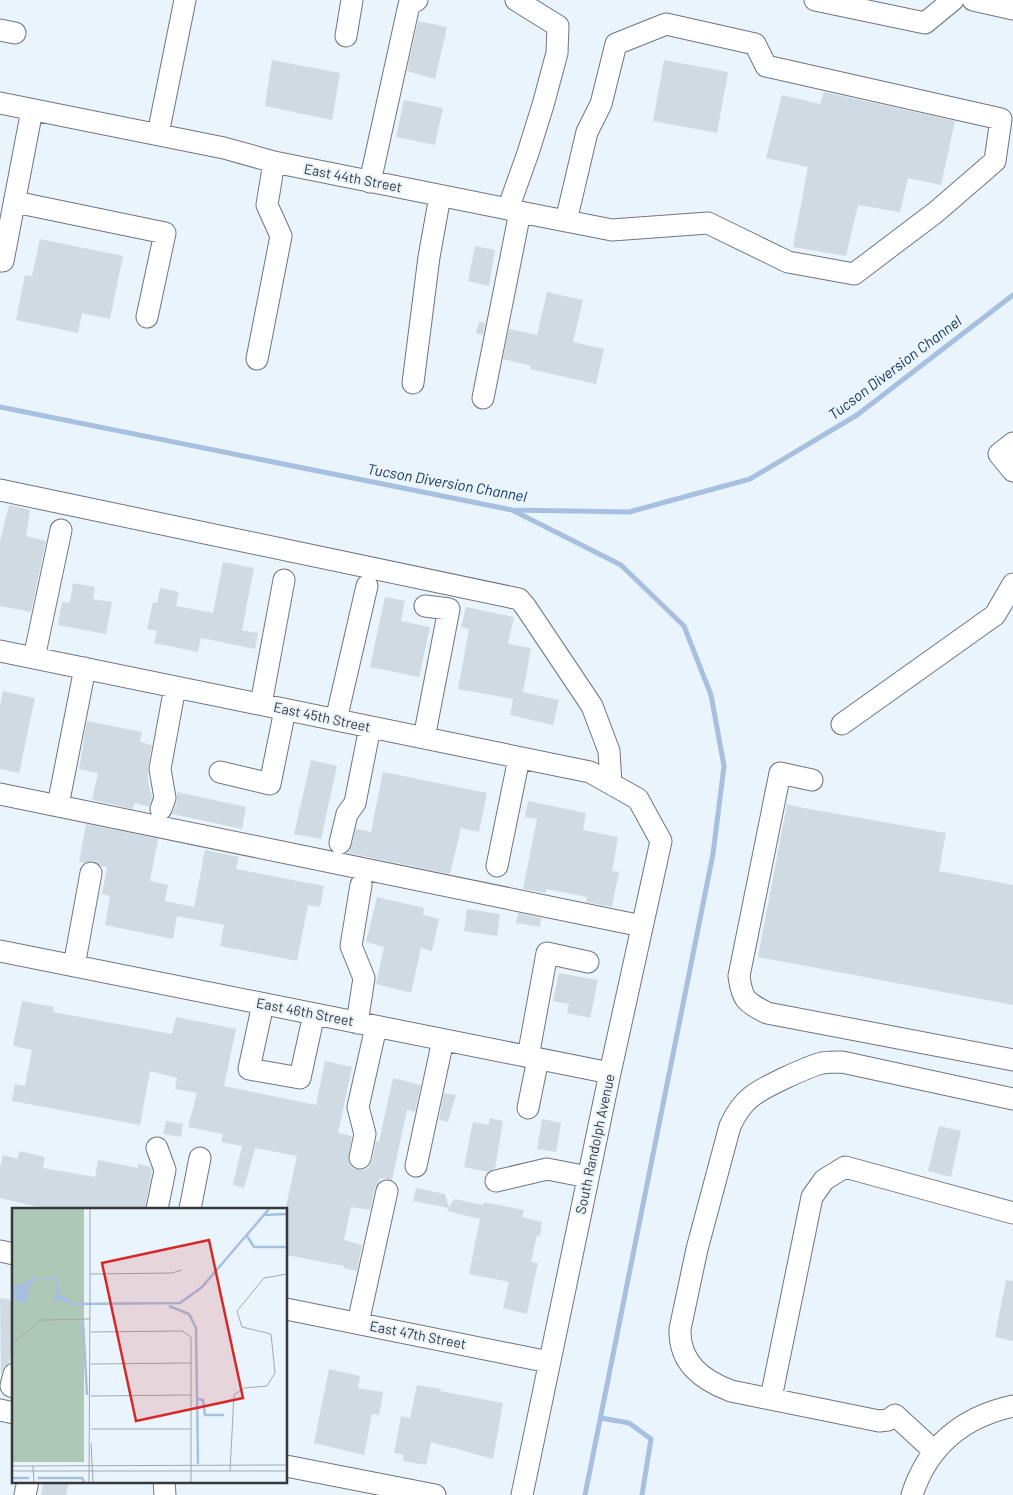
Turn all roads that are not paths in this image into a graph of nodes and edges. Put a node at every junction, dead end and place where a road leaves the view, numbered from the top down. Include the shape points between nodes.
1 (184, 0) edge
2 (352, 0) edge
3 (516, 0) edge
4 (815, 0) edge
5 (953, 0) edge
6 (973, 0) edge
7 (413, 2) edge
8 (1013, 8) edge
9 (346, 36) dead end
10 (0, 103) edge
11 (32, 110) junction
12 (158, 134) junction
13 (274, 162) junction
14 (370, 182) junction
15 (440, 196) junction
16 (14, 202) junction
17 (514, 210) junction
18 (566, 221) junction
19 (0, 261) edge
20 (147, 317) dead end
21 (257, 359) dead end
22 (413, 383) dead end
23 (483, 398) dead end
24 (1013, 443) edge
25 (1013, 471) edge
26 (0, 490) edge
27 (61, 530) dead end
28 (284, 580) dead end
29 (1013, 584) edge
30 (367, 586) dead end
31 (425, 606) dead end
32 (0, 651) edge
33 (34, 658) junction
34 (85, 668) junction
35 (175, 687) junction
36 (261, 704) junction
37 (285, 710) junction
38 (336, 720) junction
39 (842, 724) dead end
40 (370, 727) junction
41 (424, 738) junction
42 (519, 758) junction
43 (220, 772) dead end
44 (812, 780) dead end
45 (611, 784) junction
46 (0, 794) edge
47 (60, 795) dead end
48 (638, 799) joint
49 (161, 809) dead end
50 (340, 843) dead end
51 (497, 866) dead end
52 (92, 873) dead end
53 (361, 885) dead end
54 (642, 926) junction
55 (0, 952) edge
56 (588, 962) dead end
57 (74, 966) junction
58 (263, 1004) junction
59 (314, 1014) junction
60 (366, 1025) junction
61 (443, 1040) junction
62 (533, 1058) junction
63 (1013, 1060) edge
64 (610, 1073) junction
65 (1013, 1099) edge
66 (528, 1108) dead end
67 (157, 1148) dead end
68 (200, 1158) dead end
69 (360, 1158) dead end
70 (416, 1166) dead end
71 (588, 1176) junction
72 (496, 1181) dead end
73 (388, 1191) dead end
74 (156, 1208) edge
75 (190, 1208) edge
76 (1013, 1213) edge
77 (288, 1309) edge
78 (358, 1323) junction
79 (549, 1362) junction
80 (771, 1398) junction
81 (1013, 1406) edge
82 (934, 1452) junction
83 (288, 1466) edge
84 (28, 1482) edge
85 (164, 1482) edge
86 (25, 1495) edge
87 (165, 1495) edge
88 (434, 1495) edge
89 (522, 1495) edge
90 (912, 1495) edge

1 - 12 street
2 - 9 street
3 - 17 street via 558,26 557,53
4 - 5 street via 925,23
6 - 8 street
7 - 14 street
10 - 11 street, East 44th Street
11 - 12 street, East 44th Street
11 - 16 street
12 - 13 street, East 44th Street
13 - 14 street, East 44th Street
13 - 21 street via 267,205 281,236
14 - 15 street, East 44th Street
15 - 17 street, East 44th Street
15 - 22 street
16 - 19 street via 3,261
16 - 20 street via 165,233
17 - 18 street, East 44th Street
17 - 23 street
18 - 18 street, East 44th Street via 612,230 708,223 788,262 854,274 936,212 996,161 1002,119 766,66 755,44 666,24 616,44 601,104 587,132
24 - 25 street via 999,454
26 - 45 street via 518,599 592,706 609,751
27 - 33 street
28 - 36 street
29 - 39 street via 995,615
30 - 38 street
31 - 41 street via 449,609
32 - 33 street, East 45th Street
33 - 34 street, East 45th Street
34 - 35 street, East 45th Street
34 - 47 street
35 - 36 street, East 45th Street
35 - 49 street via 160,769 165,798
36 - 37 street, East 45th Street
37 - 38 street, East 45th Street
37 - 43 street via 270,784
38 - 40 street, East 45th Street
40 - 41 street, East 45th Street
40 - 50 street via 354,803 347,814
41 - 42 street, East 45th Street
42 - 45 street, East 45th Street via 590,772
42 - 51 street
44 - 63 street via 780,773 739,976 742,995 767,1013
45 - 48 street, East 45th Street
46 - 54 street
48 - 54 street, South Randolph Avenue via 661,841
52 - 57 street
53 - 60 street via 351,946 364,978
54 - 64 street, South Randolph Avenue
55 - 57 street, East 46th Street
56 - 62 street via 547,953
57 - 58 street, East 46th Street
58 - 59 street, East 46th Street
58 - 59 street via 249,1069 300,1078
59 - 60 street, East 46th Street
60 - 61 street, East 46th Street
60 - 69 street via 358,1107 365,1134
61 - 62 street, East 46th Street
61 - 70 street
62 - 64 street, East 46th Street
62 - 66 street
64 - 71 street, South Randolph Avenue
65 - 80 street via 833,1062 813,1067 759,1092 741,1107 730,1126 697,1249 679,1339 689,1362 712,1383 731,1391
67 - 74 street via 165,1170
68 - 75 street
71 - 72 street via 547,1169
71 - 79 street, South Randolph Avenue
73 - 78 street
76 - 80 street via 845,1167 824,1180 812,1197
77 - 78 street, East 47th Street
78 - 79 street, East 47th Street
79 - 89 street, South Randolph Avenue
80 - 82 street via 879,1421 895,1415
81 - 82 street via 967,1423 950,1434
82 - 90 street via 926,1462
83 - 88 street
84 - 86 street
85 - 87 street

